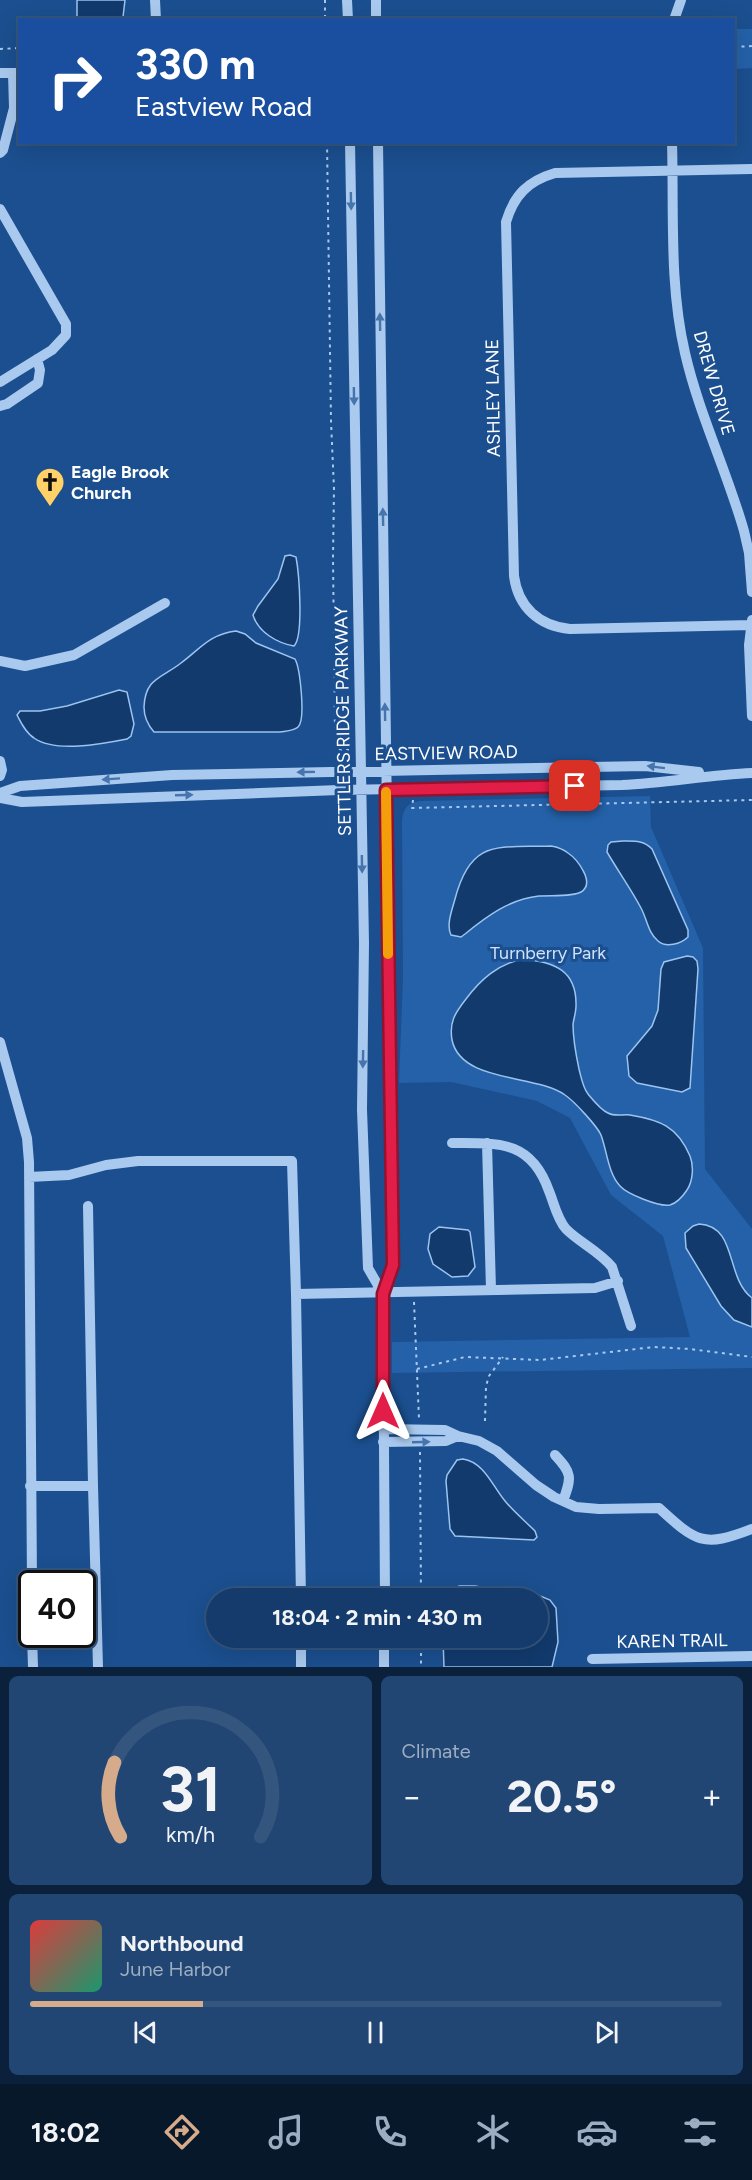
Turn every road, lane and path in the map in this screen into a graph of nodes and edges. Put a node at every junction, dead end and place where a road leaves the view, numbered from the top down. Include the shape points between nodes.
1 (155, 0) edge
2 (325, 0) edge
3 (347, 0) edge
4 (376, 0) edge
5 (681, 0) edge
6 (156, 18) edge
7 (325, 18) edge
8 (348, 18) edge
9 (376, 18) edge
10 (675, 18) edge
11 (752, 46) edge
12 (735, 47) edge
13 (18, 48) edge
14 (0, 49) edge
15 (0, 73) edge
16 (16, 73) edge
17 (327, 144) edge
18 (350, 144) edge
19 (378, 144) edge
20 (672, 144) edge
21 (0, 153) edge
22 (752, 169) edge
23 (673, 171) junction
24 (0, 209) edge
25 (37, 359) junction
26 (0, 382) edge
27 (0, 406) edge
28 (752, 592) edge
29 (165, 603) dead end
30 (752, 622) edge
31 (0, 661) edge
32 (752, 716) edge
33 (340, 750) dead end
34 (0, 761) edge
35 (386, 770) junction
36 (360, 771) junction
37 (752, 773) edge
38 (714, 774) junction
39 (0, 776) edge
40 (361, 790) junction
41 (386, 790) junction
42 (0, 796) edge
43 (752, 800) edge
44 (412, 808) dead end
45 (0, 1042) edge
46 (452, 1143) dead end
47 (487, 1143) junction
48 (29, 1177) junction
49 (88, 1206) dead end
50 (618, 1281) junction
51 (491, 1290) junction
52 (296, 1294) junction
53 (383, 1294) junction
54 (414, 1304) dead end
55 (631, 1326) dead end
56 (502, 1357) junction
57 (752, 1358) edge
58 (417, 1369) junction
59 (419, 1420) dead end
60 (485, 1421) dead end
61 (383, 1430) junction
62 (458, 1436) junction
63 (383, 1442) junction
64 (420, 1451) dead end
65 (555, 1455) dead end
66 (30, 1486) junction
67 (93, 1486) junction
68 (563, 1501) junction
69 (752, 1529) edge
70 (32, 1570) edge
71 (301, 1588) edge
72 (385, 1588) edge
73 (421, 1588) edge
74 (32, 1648) edge
75 (301, 1648) edge
76 (384, 1648) edge
77 (421, 1648) edge
78 (752, 1656) edge
79 (592, 1659) dead end
80 (33, 1667) edge
81 (98, 1667) edge
82 (301, 1667) edge
83 (384, 1667) edge
84 (421, 1667) edge

1 - 6 street
2 - 7 path
3 - 8 street
4 - 9 street
5 - 10 street
11 - 12 path
13 - 14 path
15 - 16 street
16 - 21 street via 14,108
17 - 33 path via 335,735
18 -> 36 street, SETTLERS RIDGE PARKWAY
35 -> 19 street
20 - 23 street, DREW DRIVE
22 - 23 street, ASHLEY LANE
23 - 28 street, DREW DRIVE via 675,283 684,351 744,531
23 - 30 street, ASHLEY LANE via 555,173 534,182 512,202 506,222 516,586 530,613 558,628
24 - 25 street via 66,324 66,335
25 - 26 street
25 - 27 street via 38,384
29 - 31 street via 74,656 25,666
30 - 32 street
34 - 39 street
35 - 36 street, EASTVIEW ROAD
38 -> 35 street, EASTVIEW ROAD via 645,765
35 - 41 street
36 - 40 street, SETTLERS RIDGE PARKWAY
36 -> 42 street, EASTVIEW ROAD via 172,775 20,786
37 - 38 street, EASTVIEW ROAD
38 - 41 street, EASTVIEW ROAD via 650,784
40 - 41 street, EASTVIEW ROAD
42 -> 40 street, EASTVIEW ROAD via 22,802
40 -> 53 street, SETTLERS RIDGE PARKWAY via 362,1110 368,1269
41 - 53 street via 393,1265
43 - 44 path
45 - 48 street via 27,1138
46 - 47 street
47 - 50 street via 522,1151 531,1159 544,1176 566,1229 606,1259
47 - 51 street
48 - 52 street via 69,1175 138,1161 292,1161
48 - 66 street
49 - 67 street
50 - 51 street via 595,1288
50 - 55 street
51 - 53 street
52 - 53 street
52 - 71 street
53 - 61 street
54 - 58 path
56 - 57 path via 540,1360 654,1347
56 - 58 path via 465,1357
56 - 60 path via 486,1386
58 - 59 path
61 - 62 street via 445,1430
61 - 63 street
63 -> 62 street via 446,1441
62 - 68 street via 497,1451 536,1485
63 - 72 street
64 - 73 path
65 - 68 street via 568,1468 570,1476
66 - 67 street
66 - 70 street
67 - 81 street
68 - 69 street via 587,1508 659,1508 690,1536 699,1539 711,1540
74 - 80 street
75 - 82 street
76 - 83 street
77 - 84 path
78 - 79 street, KAREN TRAIL

